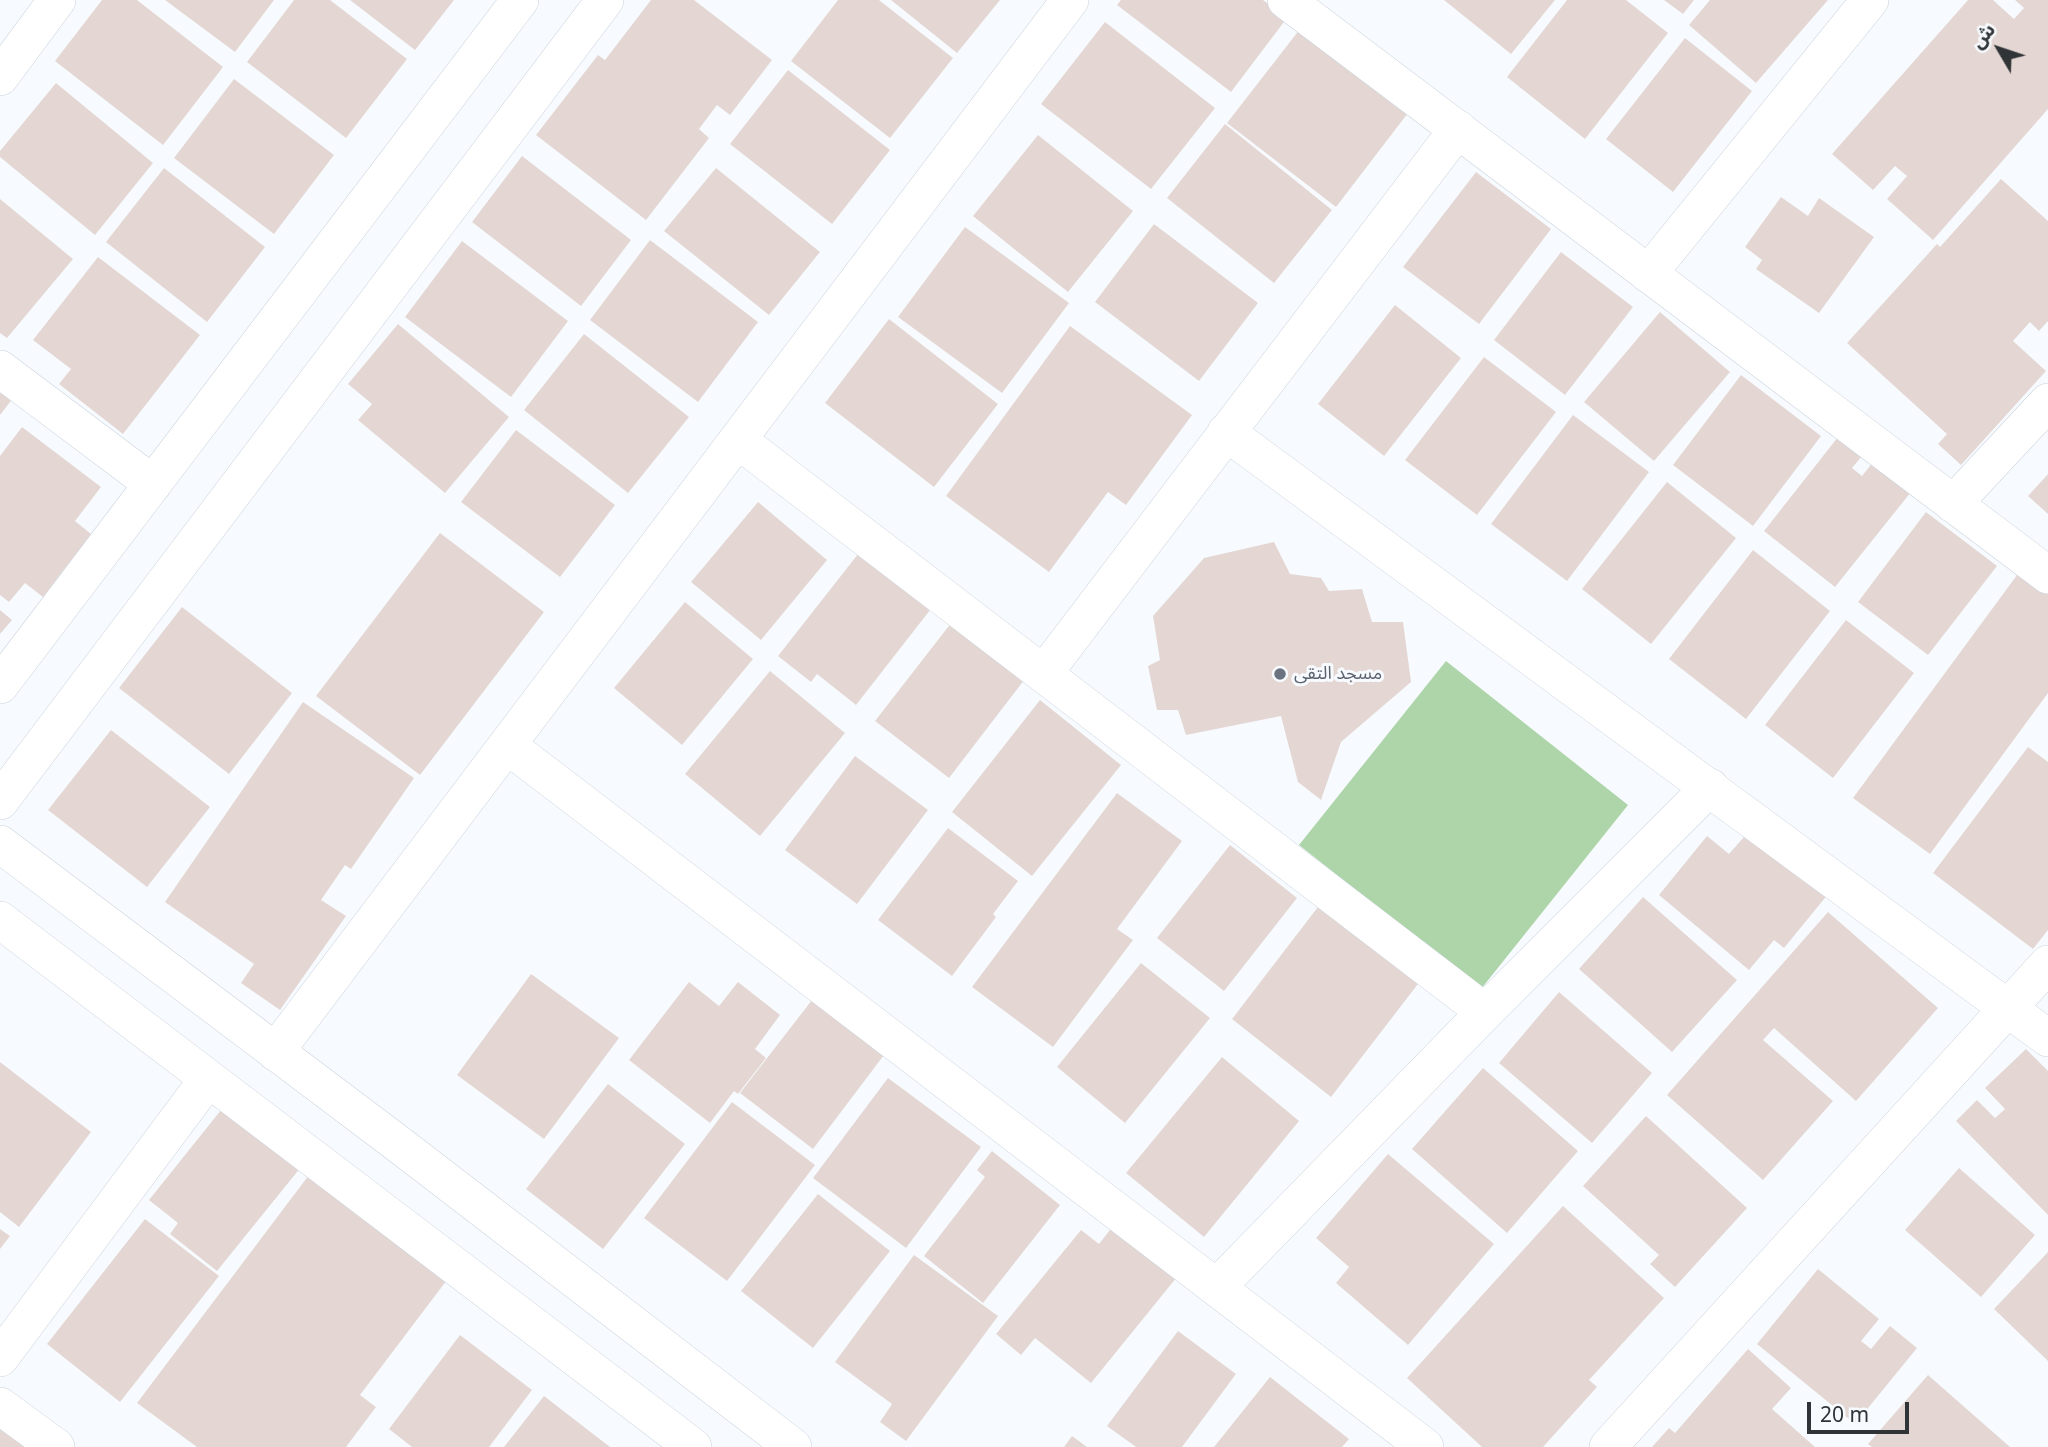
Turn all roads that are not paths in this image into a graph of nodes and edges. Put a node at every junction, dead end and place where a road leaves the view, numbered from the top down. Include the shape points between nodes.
1 (57, 0) edge
2 (520, 0) edge
3 (605, 0) edge
4 (1070, 0) edge
5 (1286, 0) edge
6 (1870, 0) edge
7 (0, 77) edge
8 (1458, 129) junction
9 (1648, 274) junction
10 (0, 369) edge
11 (2048, 402) edge
12 (1226, 432) junction
13 (737, 440) junction
14 (153, 484) junction
15 (1954, 504) junction
16 (2048, 575) edge
17 (1044, 673) junction
18 (0, 685) edge
19 (507, 745) junction
20 (1710, 787) junction
21 (0, 801) edge
22 (0, 844) edge
23 (0, 920) edge
24 (2048, 964) edge
25 (2007, 1009) junction
26 (1485, 1012) junction
27 (2048, 1038) edge
28 (275, 1052) junction
29 (208, 1079) junction
30 (1217, 1287) junction
31 (0, 1358) edge
32 (0, 1406) edge
33 (57, 1447) edge
34 (693, 1447) edge
35 (793, 1447) edge
36 (1425, 1447) edge
37 (1608, 1447) edge

1 - 7 street
2 - 14 street
3 - 21 street
4 - 13 street
5 - 8 street
6 - 9 street
8 - 9 street
8 - 12 street
9 - 15 street
10 - 14 street
11 - 15 street
12 - 17 street
12 - 20 street
13 - 17 street
13 - 19 street
14 - 18 street
15 - 16 street
17 - 26 street
19 - 28 street
19 - 30 street
20 - 25 street
20 - 26 street
22 - 28 street
23 - 29 street
24 - 25 street
25 - 27 street
25 - 37 street
26 - 30 street
28 - 35 street
29 - 31 street
29 - 34 street
30 - 36 street
32 - 33 street

